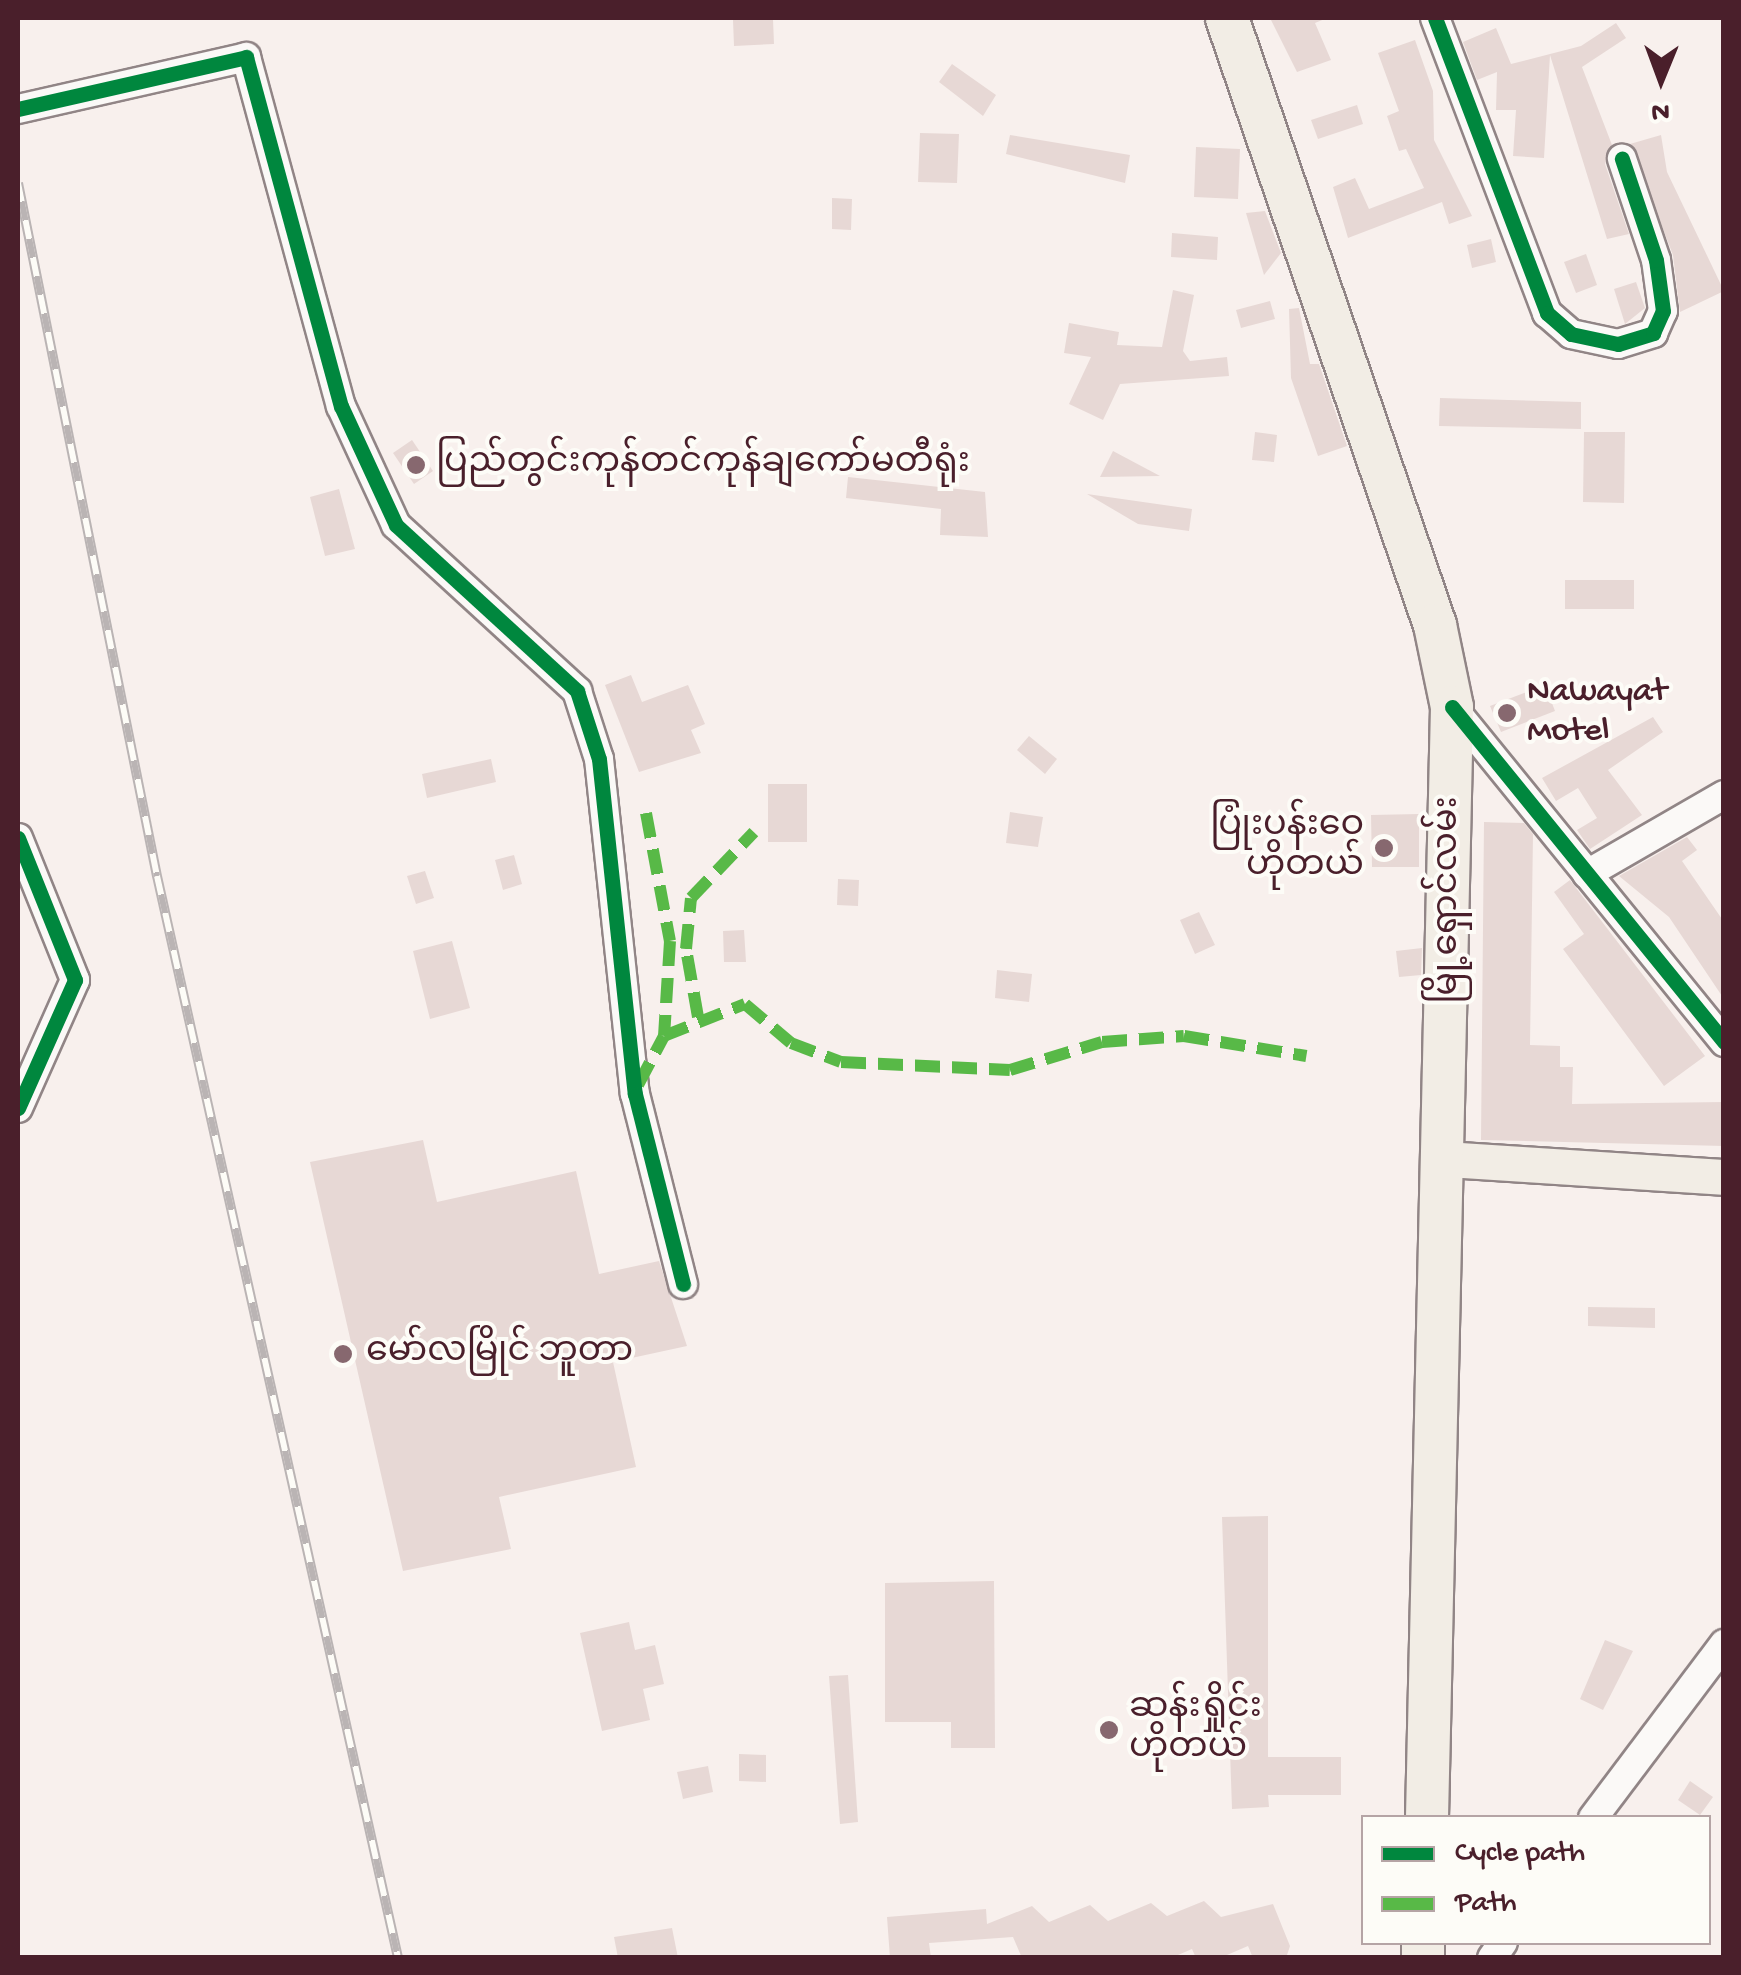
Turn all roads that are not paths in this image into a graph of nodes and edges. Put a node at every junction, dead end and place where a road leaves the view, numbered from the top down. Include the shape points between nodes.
1 (1227, 18) edge
2 (1435, 18) edge
3 (18, 109) edge
4 (1622, 159) dead end
5 (1452, 707) junction
6 (1724, 795) edge
7 (18, 838) edge
8 (1587, 874) junction
9 (1724, 1042) edge
10 (18, 1108) edge
11 (1446, 1159) junction
12 (1724, 1177) edge
13 (683, 1284) dead end
14 (1724, 1644) edge
15 (1428, 1815) edge
16 (1595, 1815) edge

1 - 5 highway, မြို့ရှောင်လမ်း via 1436,625
2 - 4 street via 1547,313 1571,334 1618,344 1652,333 1663,311 1656,260
3 - 13 street via 246,57 342,406 396,525 578,691 598,758 635,1094
5 - 8 street
5 - 11 highway, မြို့ရှောင်လမ်း
6 - 8 street
7 - 10 street via 76,980
8 - 9 street
11 - 12 main road
11 - 15 highway, မြို့ရှောင်လမ်း
14 - 16 street

